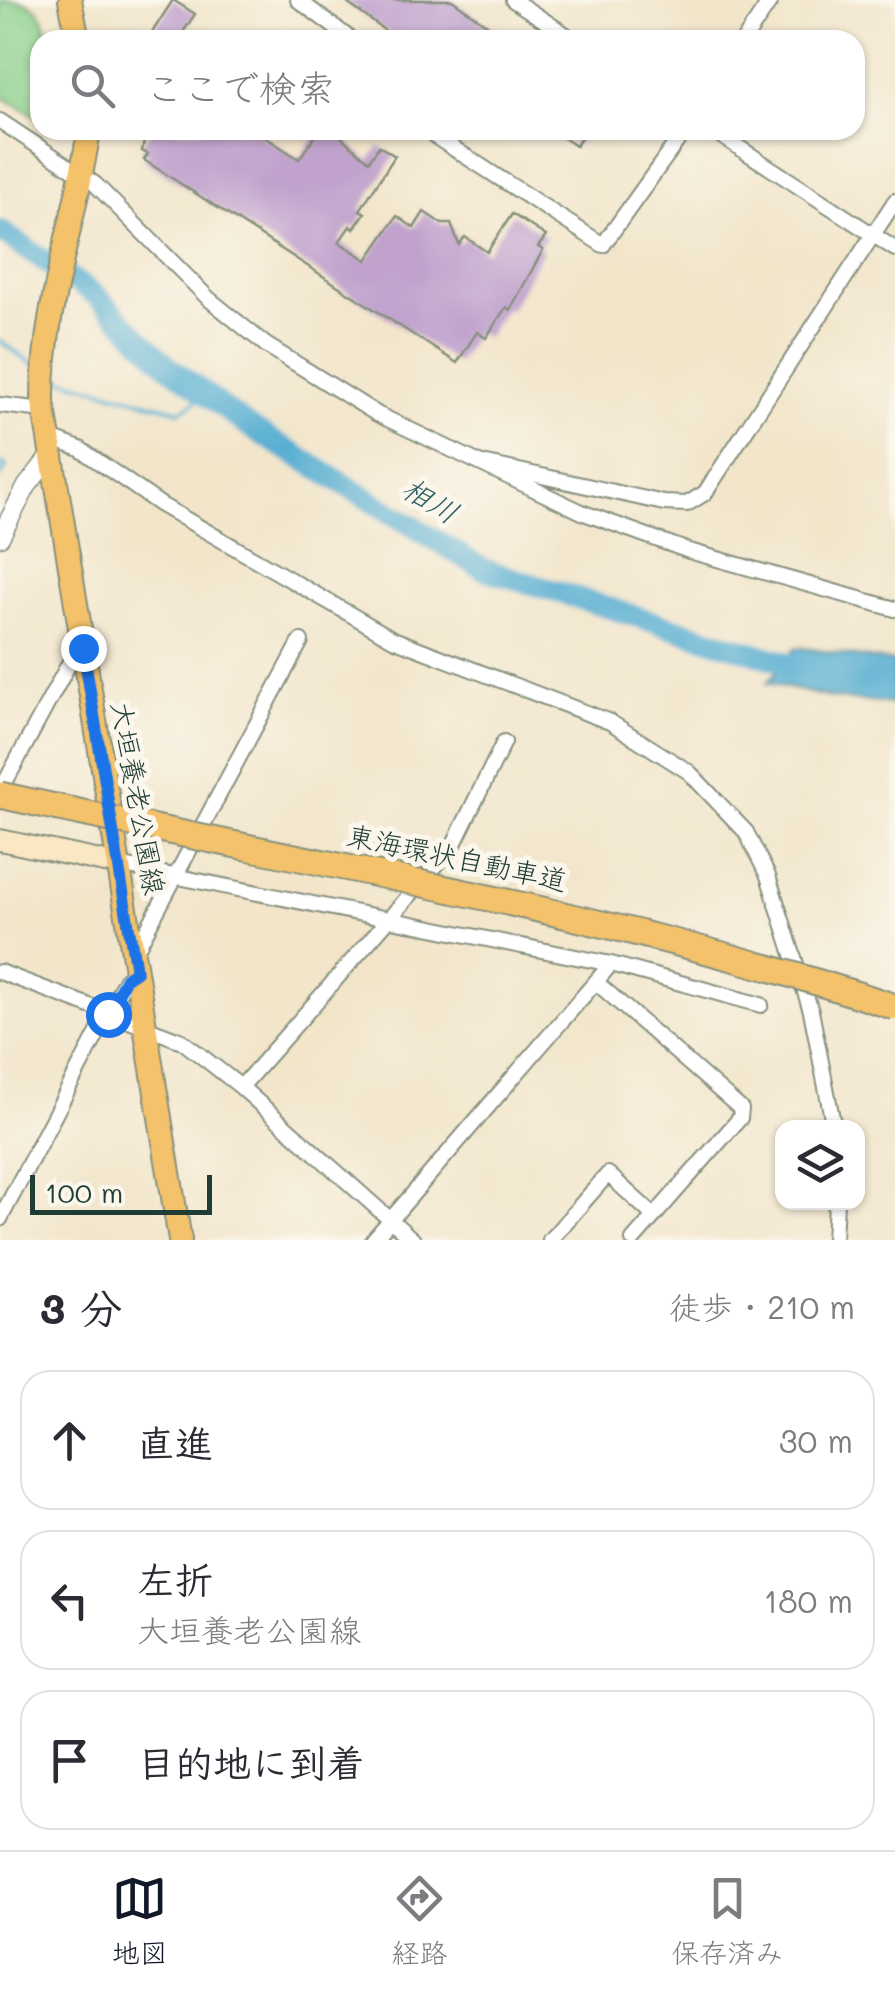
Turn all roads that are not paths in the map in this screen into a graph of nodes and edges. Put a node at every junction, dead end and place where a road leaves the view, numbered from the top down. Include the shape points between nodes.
1 (70, 0) edge
2 (298, 0) edge
3 (513, 0) edge
4 (771, 0) edge
5 (76, 30) edge
6 (338, 30) edge
7 (559, 30) edge
8 (751, 30) edge
9 (0, 122) edge
10 (87, 140) edge
11 (443, 140) edge
12 (678, 140) edge
13 (727, 140) edge
14 (81, 179) junction
15 (895, 200) edge
16 (873, 234) junction
17 (895, 249) edge
18 (0, 405) edge
19 (43, 406) junction
20 (50, 446) junction
21 (481, 467) junction
22 (0, 537) edge
23 (895, 609) edge
24 (301, 641) dead end
25 (83, 648) junction
26 (504, 742) dead end
27 (0, 793) edge
28 (0, 840) edge
29 (119, 864) junction
30 (180, 874) junction
31 (392, 917) junction
32 (135, 963) junction
33 (611, 964) junction
34 (0, 972) edge
35 (597, 983) junction
36 (761, 1005) dead end
37 (895, 1006) edge
38 (108, 1014) junction
39 (146, 1026) junction
40 (242, 1087) junction
41 (833, 1120) edge
42 (836, 1210) edge
43 (654, 1216) junction
44 (0, 1218) edge
45 (390, 1220) junction
46 (180, 1240) edge
47 (373, 1240) edge
48 (413, 1240) edge
49 (550, 1240) edge
50 (633, 1240) edge
51 (834, 1240) edge

1 - 5 main road
2 - 6 street
3 - 7 street
4 - 8 street
9 - 14 street
10 - 14 main road, 大垣養老公園線
11 - 12 street via 602,245
13 - 16 street
14 - 19 main road, 大垣養老公園線 via 48,322
14 - 21 street via 266,345 377,414
15 - 16 street
16 - 17 street
16 - 21 street via 705,493 687,504 492,463
18 - 19 street
19 - 20 main road, 大垣養老公園線
20 - 22 street
20 - 25 main road, 大垣養老公園線
20 - 41 street via 80,449 161,505 393,639 610,722 690,772 746,832 768,876 812,1010
21 - 23 street via 689,551
24 - 30 street
25 - 27 street
25 - 29 main road, 大垣養老公園線
26 - 31 street via 454,846
27 - 37 highway, 東海環状自動車道, bridge via 567,912
28 - 29 main road
29 - 30 street
29 - 32 main road, 大垣養老公園線
30 - 31 street
30 - 32 street
31 - 33 street
31 - 40 street
32 - 38 street
32 - 39 main road, 大垣養老公園線
33 - 35 street
33 - 36 street
34 - 38 street
35 - 43 street via 741,1108 740,1118
35 - 45 street
38 - 39 street
38 - 44 street
39 - 40 street via 182,1040
39 - 46 main road, 大垣養老公園線
40 - 45 street
42 - 51 street
43 - 49 street via 608,1174
43 - 50 street
45 - 47 street
45 - 48 street

